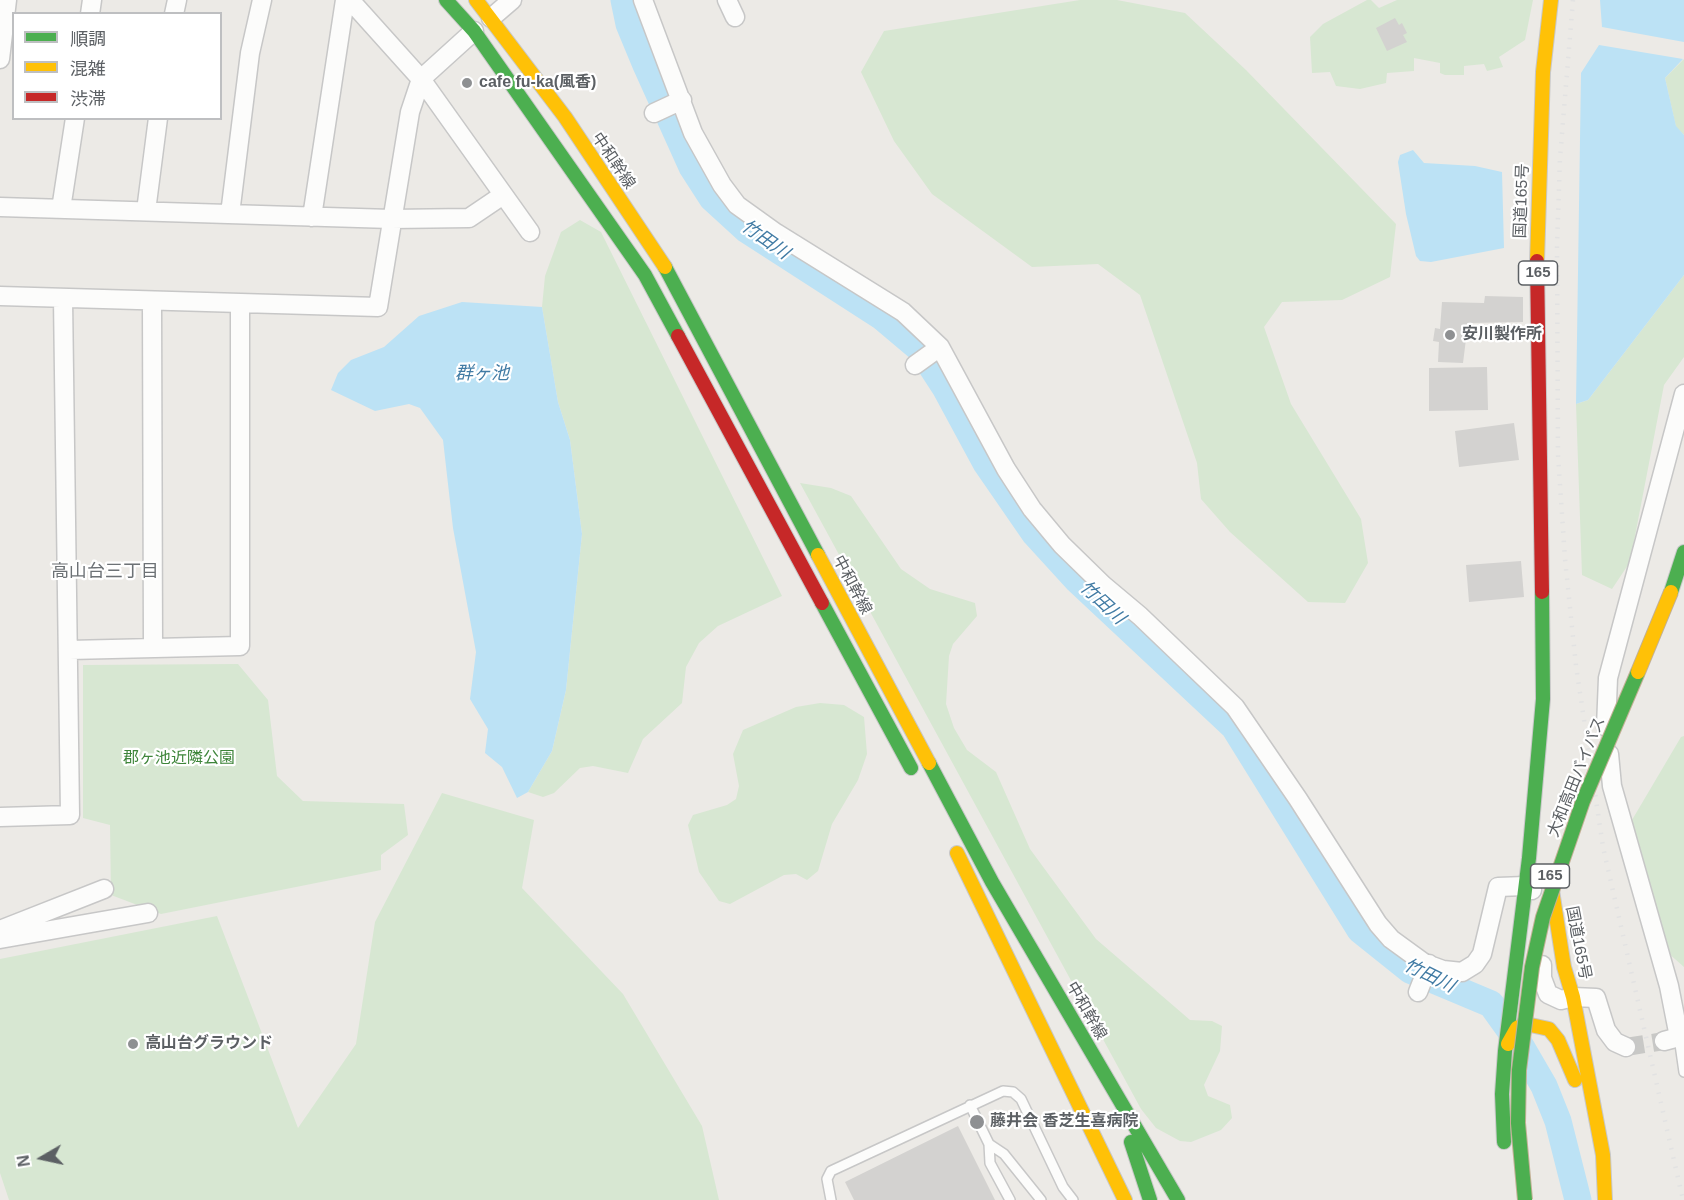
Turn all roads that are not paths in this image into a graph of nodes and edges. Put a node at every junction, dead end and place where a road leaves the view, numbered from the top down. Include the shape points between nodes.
1 (7, 0) edge
2 (262, 0) edge
3 (347, 0) edge
4 (446, 0) edge
5 (476, 0) edge
6 (512, 0) edge
7 (643, 0) edge
8 (727, 0) edge
9 (1551, 0) edge
10 (735, 17) dead end
11 (491, 18) junction
12 (474, 31) junction
13 (0, 59) edge
14 (422, 79) junction
15 (682, 100) junction
16 (654, 113) dead end
17 (75, 120) edge
18 (158, 120) edge
19 (503, 195) junction
20 (0, 207) edge
21 (61, 209) junction
22 (146, 211) junction
23 (230, 214) junction
24 (312, 217) junction
25 (391, 219) junction
26 (530, 232) dead end
27 (0, 297) edge
28 (63, 299) junction
29 (152, 302) junction
30 (240, 304) junction
31 (940, 347) junction
32 (915, 365) dead end
33 (1684, 394) edge
34 (1543, 547) junction
35 (1684, 552) edge
36 (153, 648) junction
37 (69, 650) junction
38 (1552, 762) dead end
39 (916, 777) dead end
40 (0, 817) edge
41 (950, 839) dead end
42 (1548, 859) dead end
43 (1525, 886) junction
44 (104, 889) dead end
45 (148, 913) dead end
46 (0, 930) edge
47 (0, 939) edge
48 (1429, 964) junction
49 (1418, 992) dead end
50 (1573, 997) junction
51 (1671, 1039) joint
52 (1626, 1047) dead end
53 (1505, 1051) junction
54 (1684, 1072) edge
55 (1119, 1101) junction
56 (970, 1105) junction
57 (989, 1144) junction
58 (1506, 1161) dead end
59 (831, 1200) edge
60 (1010, 1200) edge
61 (1041, 1200) edge
62 (1073, 1200) edge
63 (1125, 1200) edge
64 (1149, 1200) edge
65 (1178, 1200) edge
66 (1525, 1200) edge
67 (1599, 1200) edge
68 (1605, 1200) edge

1 - 13 street
2 - 23 street via 250,53
3 - 14 street
3 - 24 street
4 - 12 main road
5 - 11 main road, 中和幹線
6 - 11 street
7 - 15 street
8 - 10 street
9 - 34 main road, 国道165号 / 165 via 1543,72 1537,242 1538,453
11 - 55 main road, 中和幹線 via 565,117 666,269 992,882
12 - 14 street
12 - 39 main road via 645,275
14 - 19 street
14 - 25 street via 410,112
15 - 16 street
15 - 31 street via 707,161 737,205 903,312
17 - 21 street
18 - 22 street
19 - 25 street via 469,218
19 - 26 street
20 - 21 street
21 - 22 street
22 - 23 street
23 - 24 street
24 - 25 street
25 - 30 street via 378,307
27 - 28 street
28 - 29 street
28 - 37 street
29 - 30 street
29 - 36 street
30 - 36 street via 240,646
31 - 32 street
31 - 48 street via 1032,509 1103,585 1235,707 1378,924 1404,951
33 - 51 street via 1620,626 1608,678 1605,717 1612,786 1670,986
34 - 38 main road, 国道165号 / 165 via 1553,671
34 - 43 main road, 国道165号 / 165 via 1544,699
35 - 66 main road, 大和高田バイパス / 165, bridge via 1583,801 1543,917 1532,967 1519,1070 1518,1123
36 - 37 street
37 - 40 street via 70,816
41 - 63 main road
42 - 50 main road, 国道165号 / 165 via 1564,967
43 - 48 street via 1498,887 1482,954 1475,964 1462,972
43 - 50 street via 1538,894 1541,903 1542,978 1548,994 1561,1000
43 - 53 main road, 国道165号 / 165
44 - 46 street
45 - 47 street
48 - 49 street
50 - 52 street via 1596,998 1606,1030 1615,1042
50 - 68 main road, 国道165号 / 165 via 1603,1155
51 - 54 lane
53 - 58 main road, 国道165号 / 165 via 1502,1094
53 - 67 main road, 165 via 1516,1028 1526,1024 1549,1029 1558,1040 1575,1080
55 - 64 main road
55 - 65 main road, 中和幹線
56 - 57 lane
56 - 59 lane via 831,1171
56 - 62 lane via 996,1092 1013,1092 1021,1100
57 - 60 lane via 990,1163
57 - 61 lane via 1004,1154

